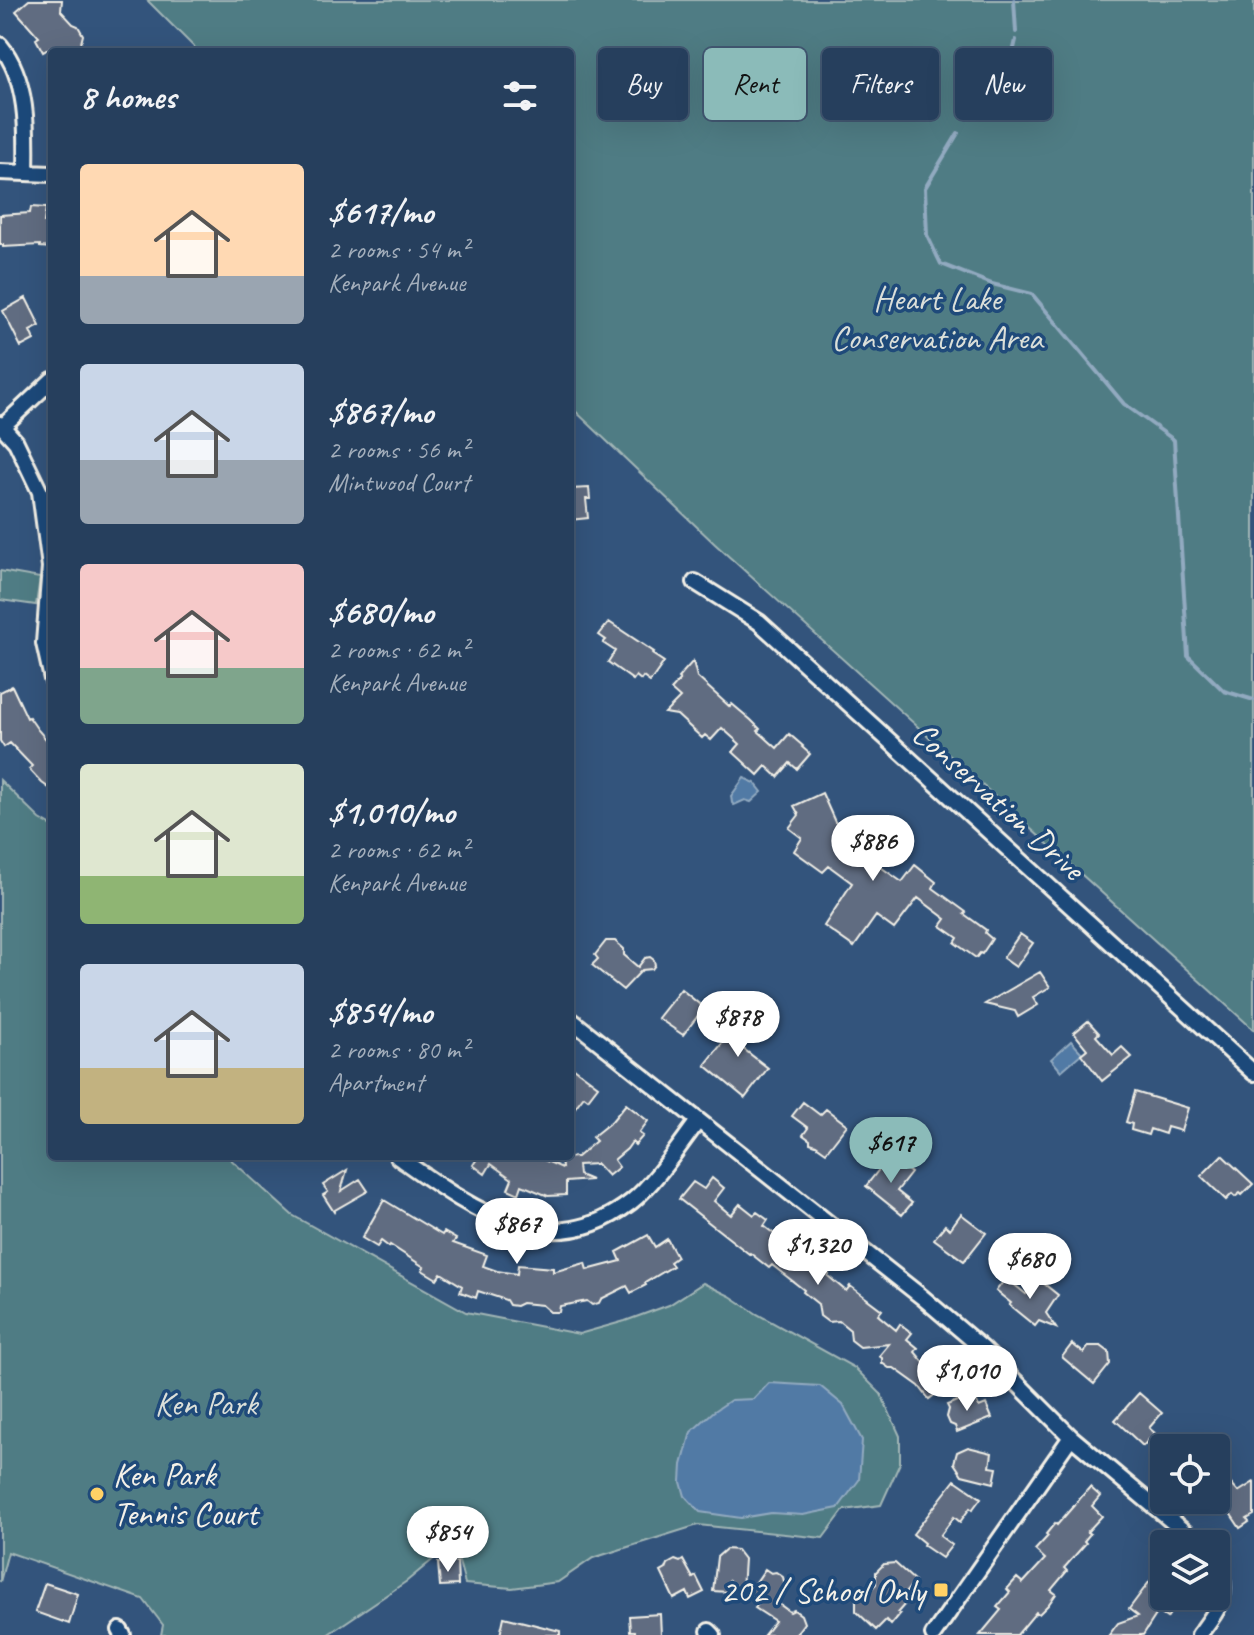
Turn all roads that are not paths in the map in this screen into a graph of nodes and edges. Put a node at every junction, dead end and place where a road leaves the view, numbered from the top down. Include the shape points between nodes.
1 (0, 45) edge
2 (26, 171) junction
3 (0, 172) edge
4 (48, 174) edge
5 (48, 384) edge
6 (1, 426) edge
7 (48, 552) edge
8 (695, 582) dead end
9 (48, 610) edge
10 (48, 668) edge
11 (574, 1022) edge
12 (1254, 1073) edge
13 (698, 1121) junction
14 (402, 1160) edge
15 (1071, 1437) junction
16 (1182, 1530) edge
17 (1217, 1610) edge
18 (933, 1635) edge
19 (1199, 1635) edge

1 - 2 street via 18,76
2 - 3 street
2 - 4 street
5 - 6 street
6 - 7 street via 16,442 40,492
8 - 12 street, Conservation Drive via 759,622
9 - 10 street
11 - 13 street
13 - 14 street via 632,1201 598,1223 565,1231 529,1230 484,1214
13 - 15 street via 922,1297
15 - 16 street
15 - 18 street
17 - 19 street

